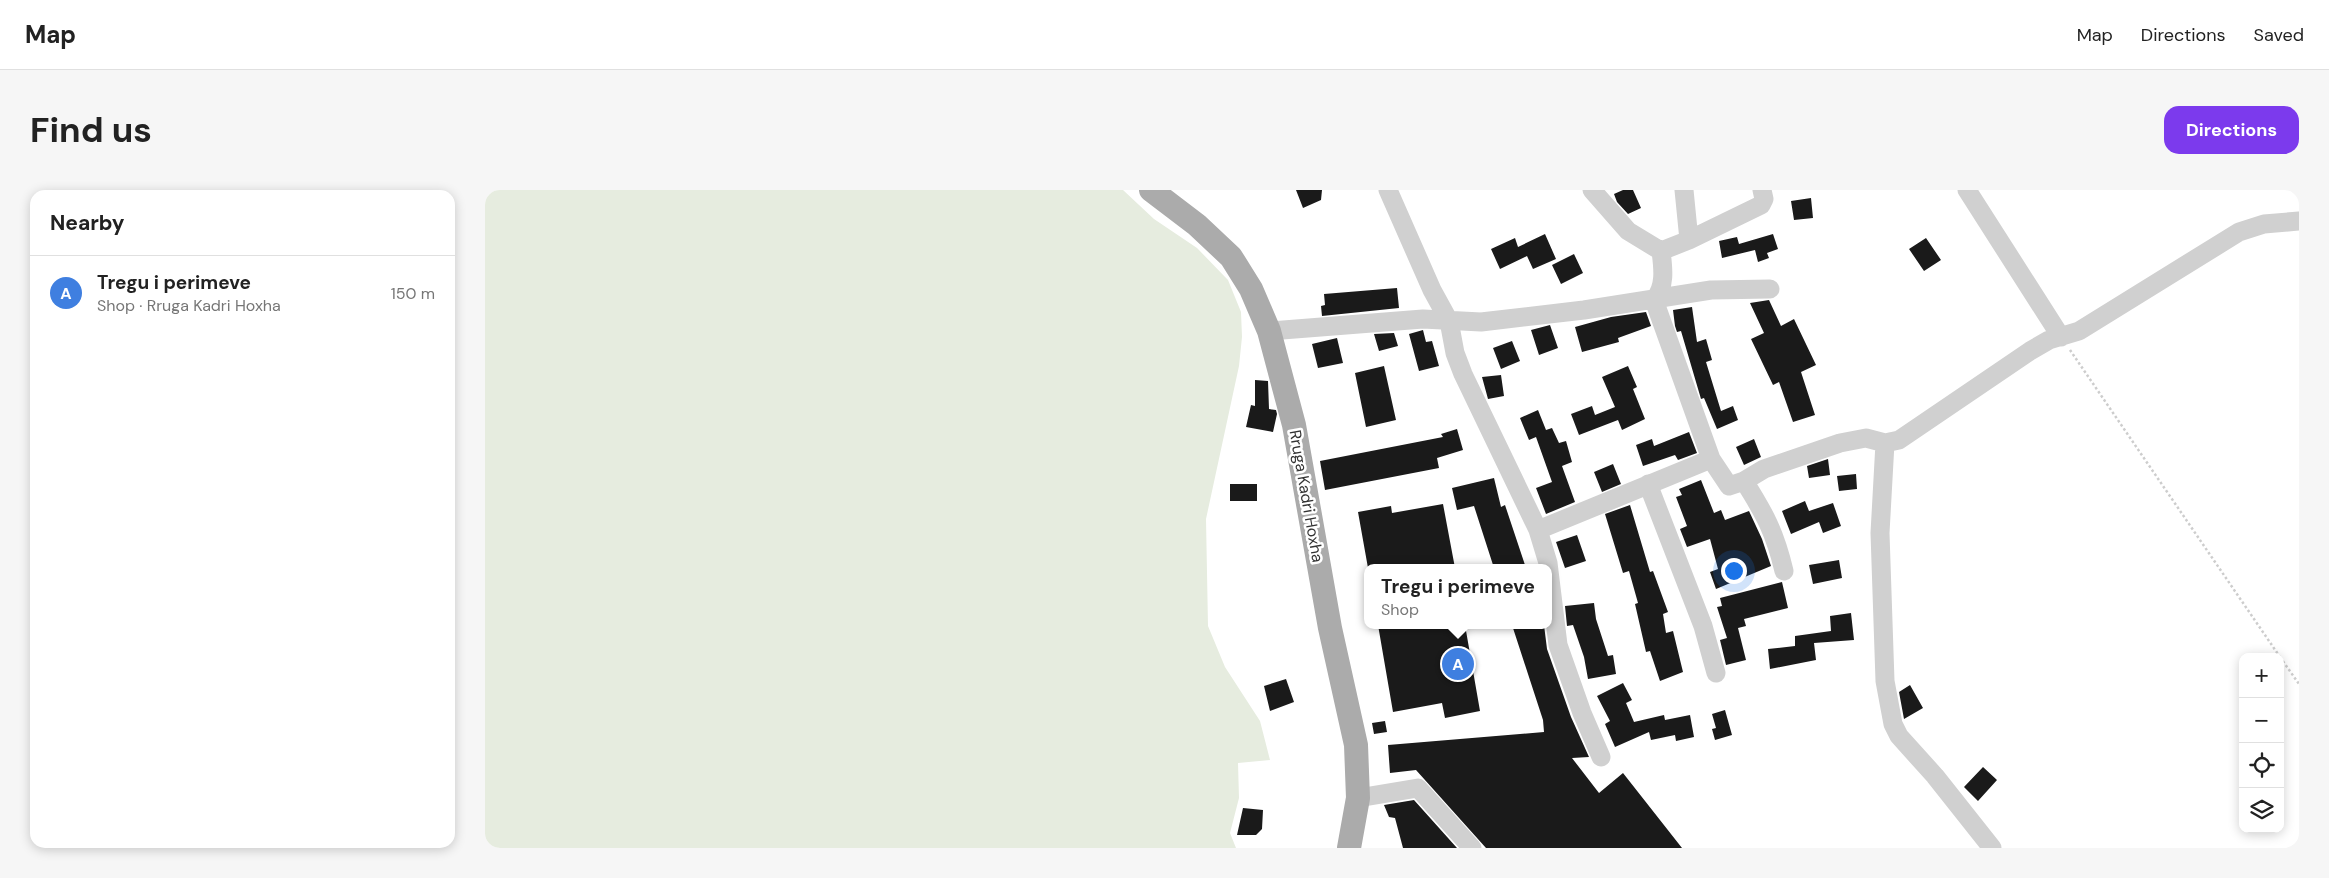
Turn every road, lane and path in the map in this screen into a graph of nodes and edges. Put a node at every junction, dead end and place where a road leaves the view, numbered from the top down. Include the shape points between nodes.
1 (1151, 190) edge
2 (1387, 190) edge
3 (1592, 190) edge
4 (1684, 190) edge
5 (1762, 190) edge
6 (1967, 190) edge
7 (2299, 220) edge
8 (1689, 240) junction
9 (1661, 251) junction
10 (1770, 289) dead end
11 (1654, 300) junction
12 (1449, 321) junction
13 (1269, 331) junction
14 (2061, 337) junction
15 (1885, 442) junction
16 (1711, 459) junction
17 (1744, 481) junction
18 (1648, 484) junction
19 (1538, 530) junction
20 (1548, 564) edge
21 (1784, 571) dead end
22 (1552, 596) edge
23 (2277, 653) edge
24 (2284, 663) edge
25 (1716, 673) dead end
26 (2299, 684) edge
27 (1601, 757) dead end
28 (1358, 798) junction
29 (1349, 848) edge
30 (1472, 848) edge
31 (1992, 848) edge

1 - 13 main road, Rruga Kadri Hoxha via 1197,225 1231,257 1251,289
2 - 12 street
3 - 9 street via 1628,230
4 - 8 street
5 - 8 street via 1764,199 1761,205
6 - 14 street
7 - 14 street via 2264,224 2239,232 2079,331
8 - 9 street
9 - 11 street via 1662,282 1660,293
10 - 11 street via 1711,290
11 - 12 street via 1481,322
11 - 16 street
12 - 13 street via 1423,319
12 - 19 street via 1463,374
13 - 28 main road, Rruga Kadri Hoxha via 1292,416 1332,638 1356,745
14 - 15 street via 2030,351 1899,440
14 - 23 path
15 - 17 street via 1865,438 1840,444 1764,469
15 - 31 street via 1880,533 1885,681 1893,724 1899,736
16 - 17 street via 1729,486
16 - 18 street
17 - 21 street via 1767,518
18 - 19 street
18 - 25 street via 1703,626
19 - 20 street
22 - 27 street via 1558,645
24 - 26 path
28 - 29 main road, Rruga Kadri Hoxha
28 - 30 street via 1419,788

